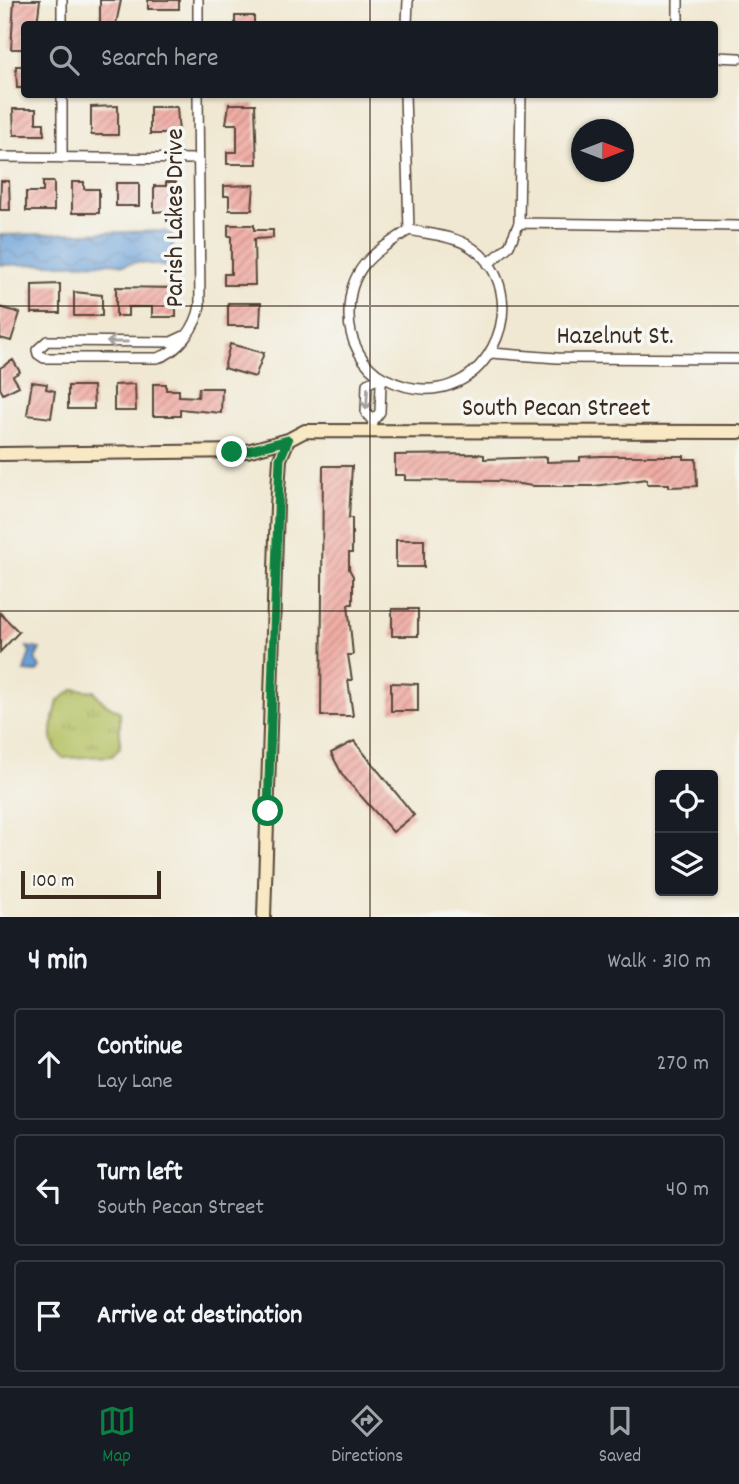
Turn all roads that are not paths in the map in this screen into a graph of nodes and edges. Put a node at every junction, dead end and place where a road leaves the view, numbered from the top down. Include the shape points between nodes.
1 (62, 0) edge
2 (198, 0) edge
3 (408, 0) edge
4 (678, 0) edge
5 (62, 21) edge
6 (198, 21) edge
7 (407, 21) edge
8 (678, 21) edge
9 (718, 57) edge
10 (739, 58) edge
11 (62, 98) edge
12 (198, 98) edge
13 (405, 98) edge
14 (521, 98) edge
15 (0, 157) edge
16 (62, 158) junction
17 (198, 159) junction
18 (519, 223) junction
19 (739, 226) edge
20 (409, 230) junction
21 (488, 264) junction
22 (184, 336) junction
23 (491, 353) junction
24 (739, 359) edge
25 (377, 377) junction
26 (372, 426) junction
27 (739, 432) edge
28 (288, 440) junction
29 (0, 454) edge
30 (264, 917) edge

1 - 5 street
2 - 6 street
3 - 7 street
4 - 8 street
9 - 10 street
11 - 16 street
12 - 17 street, Parish Lakes Drive
13 - 20 street
14 - 18 street
15 - 16 street
16 - 17 street
17 - 22 street, Parish Lakes Drive via 200,305 198,318
18 - 19 street
18 - 21 street via 509,246
20 - 21 street via 466,244
20 - 25 street via 372,255 348,291 349,327 358,351
21 - 23 street via 502,298 500,328
22 -> 22 street, Parish Lakes Drive via 171,342 47,341 37,354 44,358 157,358 170,355
23 - 24 street, Hazelnut St.
23 - 25 street via 463,381 423,391
25 - 26 street via 380,412
25 -> 26 street via 368,384 366,413
26 - 27 street, South Pecan Street
26 - 28 street, South Pecan Street via 305,432
28 - 29 street via 247,451
28 - 30 street via 280,459 277,506

